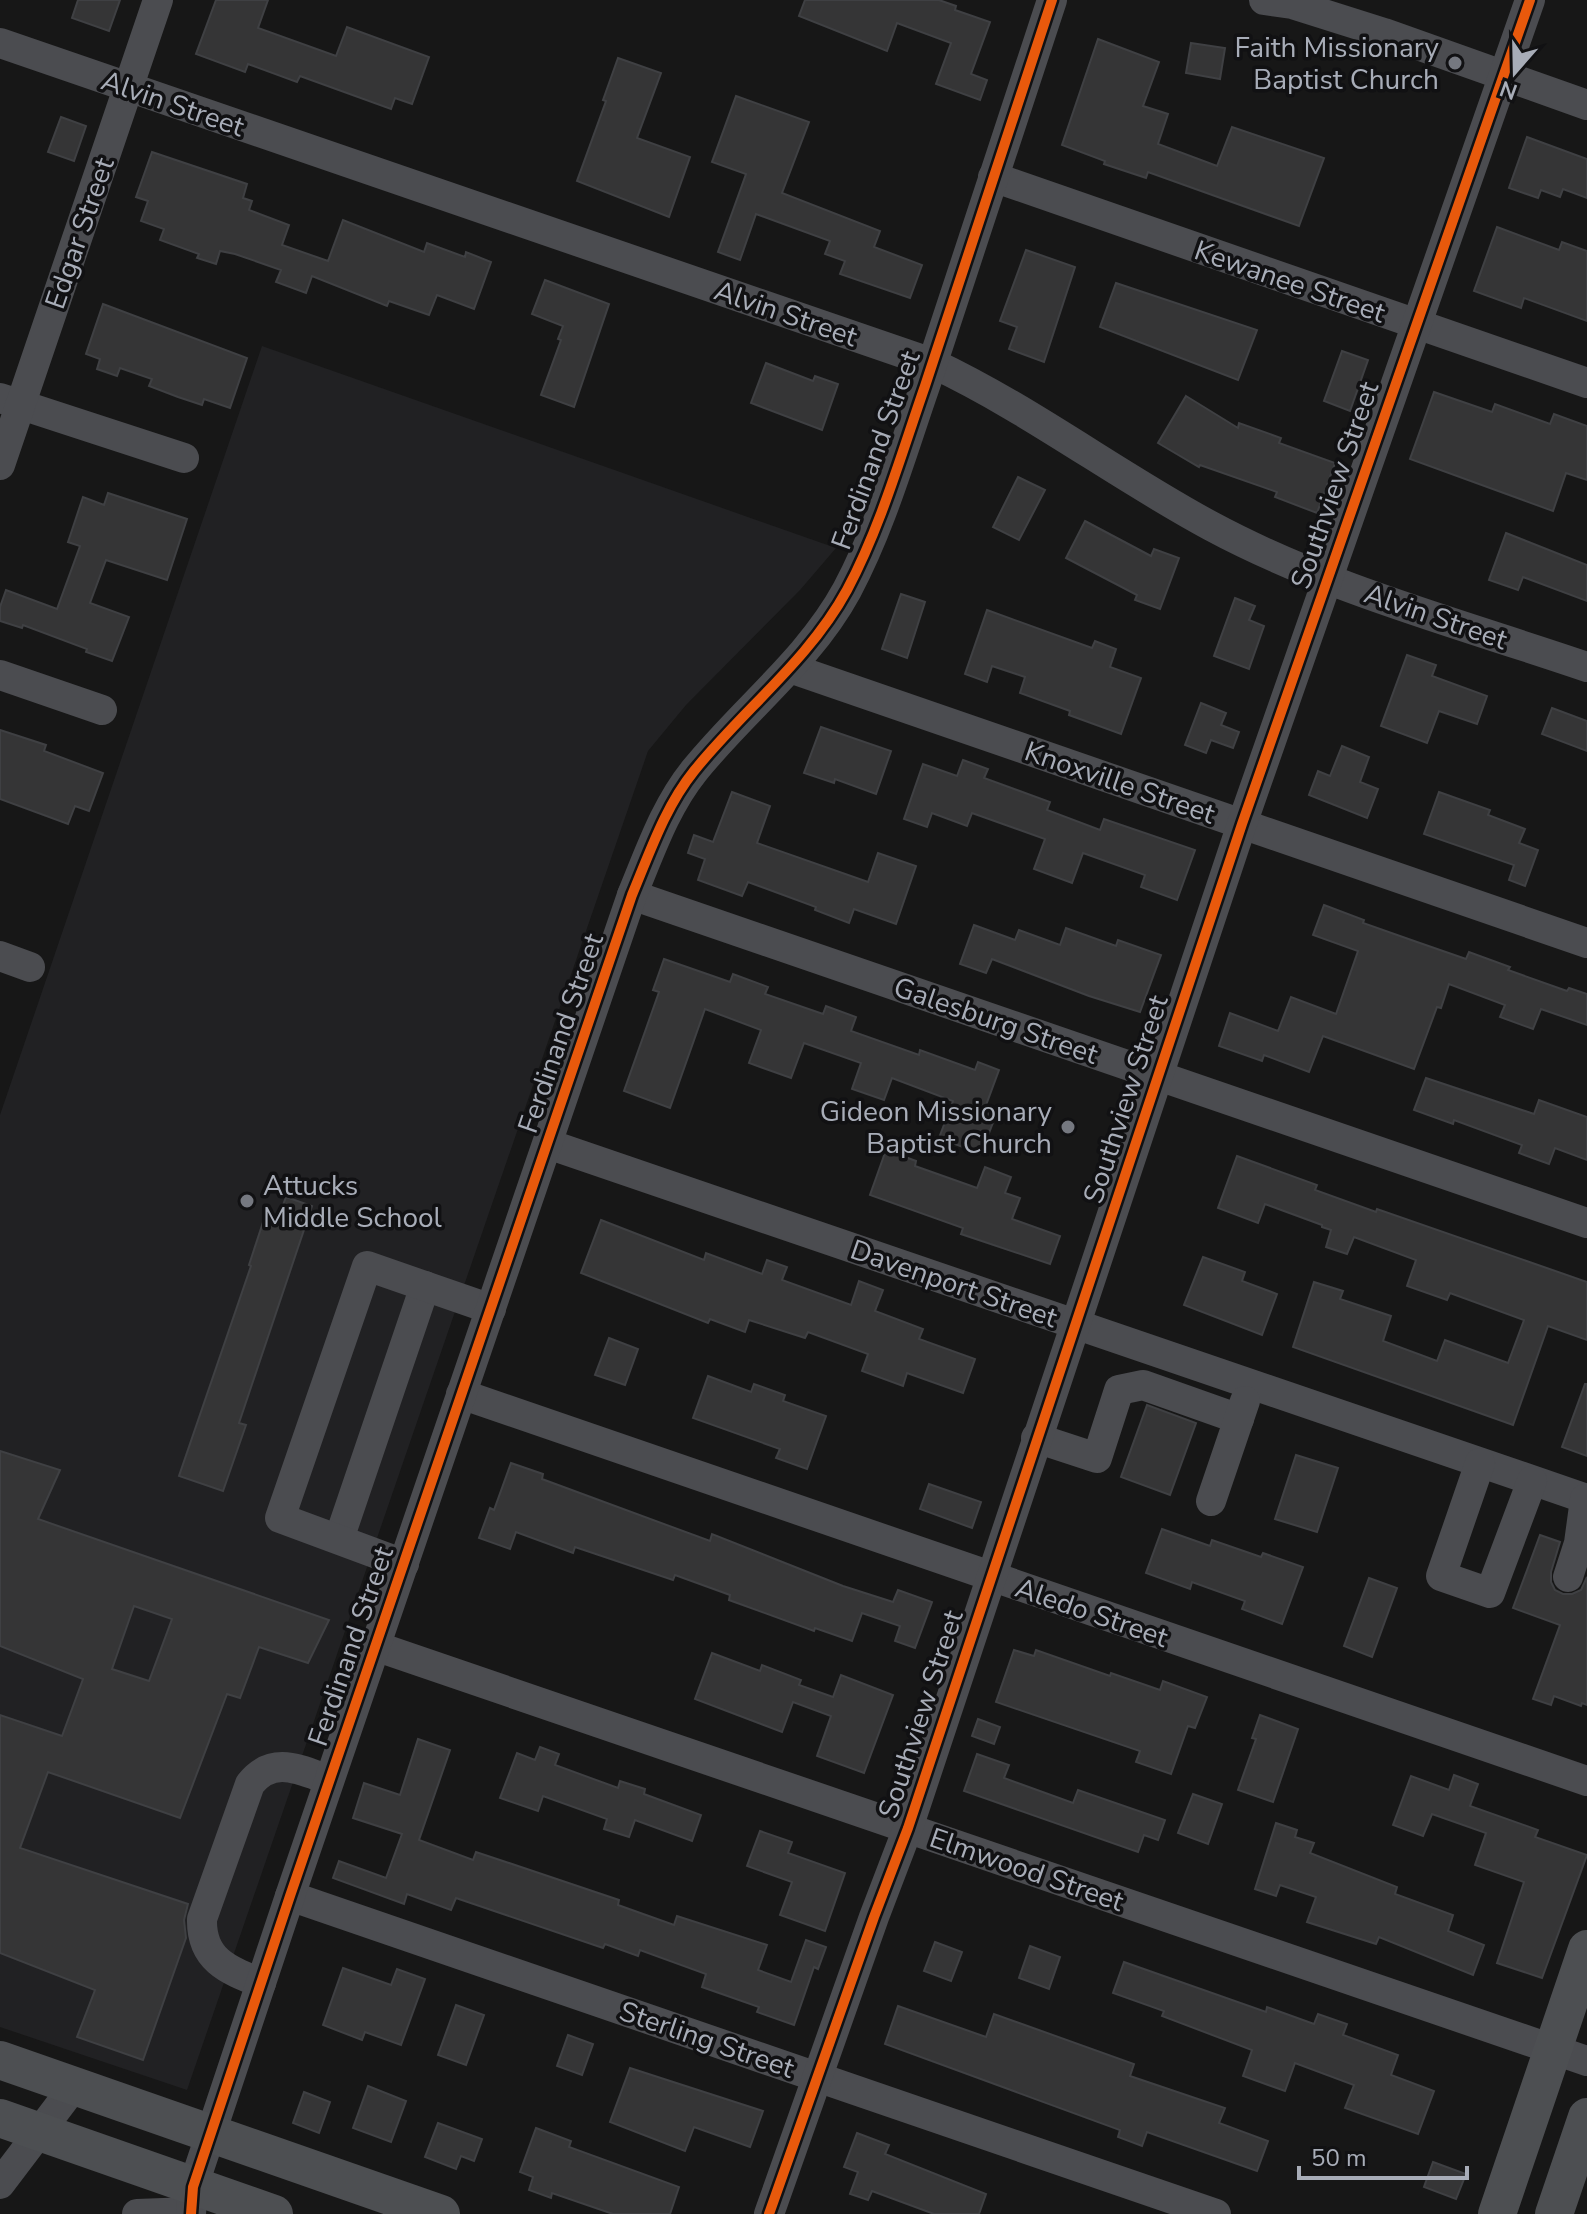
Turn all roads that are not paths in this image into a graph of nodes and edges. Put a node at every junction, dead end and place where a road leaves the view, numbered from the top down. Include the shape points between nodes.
1 (158, 0) edge
2 (1052, 0) edge
3 (1264, 0) edge
4 (1530, 0) edge
5 (0, 43) edge
6 (1503, 76) junction
7 (128, 87) junction
8 (1587, 105) edge
9 (993, 177) junction
10 (1415, 325) junction
11 (932, 363) junction
12 (1587, 383) edge
13 (10, 402) edge
14 (184, 458) dead end
15 (0, 465) edge
16 (1328, 579) junction
17 (1587, 667) edge
18 (790, 668) junction
19 (0, 675) edge
20 (102, 710) dead end
21 (1242, 824) junction
22 (632, 895) junction
23 (1587, 943) edge
24 (0, 956) edge
25 (30, 967) dead end
26 (1158, 1075) junction
27 (548, 1144) junction
28 (1587, 1223) edge
29 (425, 1286) junction
30 (491, 1309) junction
31 (1076, 1325) junction
32 (1153, 1351) junction
33 (1251, 1384) junction
34 (1143, 1385) junction
35 (461, 1394) junction
36 (1239, 1419) junction
37 (1036, 1438) junction
38 (1480, 1463) junction
39 (1532, 1481) junction
40 (1586, 1499) edge
41 (1211, 1501) dead end
42 (339, 1539) junction
43 (404, 1564) junction
44 (991, 1577) junction
45 (1568, 1577) dead end
46 (375, 1646) junction
47 (329, 1780) junction
48 (1587, 1781) edge
49 (908, 1828) junction
50 (290, 1896) junction
51 (1587, 1949) edge
52 (261, 1983) junction
53 (1570, 2055) edge
54 (0, 2060) edge
55 (817, 2077) junction
56 (75, 2085) junction
57 (1587, 2117) edge
58 (0, 2118) edge
59 (40, 2132) junction
60 (210, 2134) junction
61 (0, 2184) edge
62 (191, 2204) edge
63 (137, 2214) edge
64 (274, 2214) edge
65 (441, 2214) edge
66 (769, 2214) edge
67 (1216, 2214) edge
68 (1497, 2214) edge
69 (1554, 2214) edge

1 - 7 street, Edgar Street
2 - 9 street, Ferdinand Street
3 - 6 street via 1384,33
4 - 6 street, Southview Street
5 - 7 street, Alvin Street
6 - 8 street
6 - 10 street, Southview Street
7 - 11 street, Alvin Street
7 - 13 street, Edgar Street
9 - 10 street, Kewanee Street
9 - 11 street, Ferdinand Street
10 - 12 street, Kewanee Street
10 - 16 street, Southview Street
11 - 16 street, Alvin Street via 1031,414 1212,526
11 - 18 street, Ferdinand Street via 865,552 846,592
13 - 14 street
13 - 15 street, Edgar Street
16 - 17 street, Alvin Street
16 - 21 street, Southview Street
18 - 21 street, Knoxville Street
18 - 22 street, Ferdinand Street via 678,793
19 - 20 street
21 - 23 street, Knoxville Street
21 - 26 street, Southview Street
22 - 26 street, Galesburg Street
22 - 27 street, Ferdinand Street
24 - 25 street
26 - 28 street, Galesburg Street
26 - 31 street, Southview Street
27 - 30 street, Ferdinand Street
27 - 31 street, Davenport Street
29 - 30 street
29 - 42 street
29 - 42 street via 367,1266 285,1503 280,1518
30 - 35 street, Ferdinand Street
31 - 32 street, Davenport Street
31 - 37 street, Southview Street
32 - 33 street, Davenport Street
32 - 34 street
33 - 36 street
33 - 38 street, Davenport Street
34 - 36 street
34 - 37 street via 1119,1390 1097,1458
35 - 43 street, Ferdinand Street
35 - 44 street, Aledo Street
36 - 41 street
37 - 44 street, Southview Street
38 - 39 street, Davenport Street
38 - 39 street via 1441,1576 1490,1593
39 - 40 street, Davenport Street
40 - 45 street
42 - 43 street
43 - 46 street, Ferdinand Street
44 - 48 street, Aledo Street
44 - 49 street, Southview Street
46 - 47 street, Ferdinand Street
46 - 49 street, Elmwood Street
47 - 50 street, Ferdinand Street
47 - 52 street via 280,1765 256,1776 202,1919 202,1934 219,1963
49 - 53 street, Elmwood Street
49 - 55 street, Southview Street
50 - 52 street, Ferdinand Street
50 - 55 street, Sterling Street
51 - 53 main road
52 - 60 street, Ferdinand Street
53 - 68 main road
54 - 56 main road
55 - 66 street, Southview Street
55 - 67 street, Sterling Street
56 - 59 street
56 - 60 main road
57 - 69 main road
58 - 59 main road
59 - 61 street
59 - 62 main road
60 - 62 street, Ferdinand Street
60 - 65 main road
62 - 63 street
62 - 64 main road

